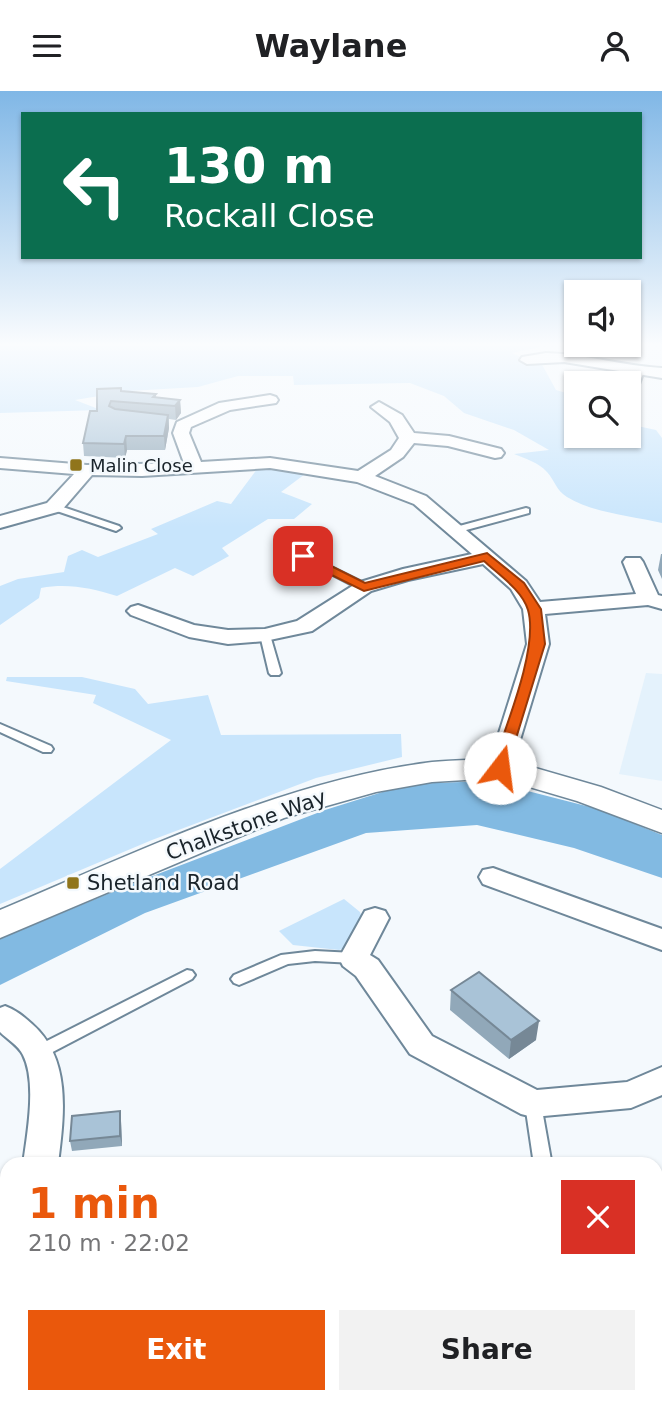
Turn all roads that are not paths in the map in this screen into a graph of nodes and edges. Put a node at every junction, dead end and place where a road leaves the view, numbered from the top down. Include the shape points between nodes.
1 (225, 405) edge
2 (379, 407) dead end
3 (409, 437) junction
4 (495, 453) dead end
5 (0, 463) edge
6 (194, 467) junction
7 (87, 470) junction
8 (361, 477) junction
9 (54, 507) junction
10 (527, 512) dead end
11 (0, 522) edge
12 (116, 527) dead end
13 (455, 530) junction
14 (303, 556) dead end
15 (487, 557) junction
16 (634, 562) dead end
17 (364, 587) junction
18 (655, 601) edge
19 (534, 609) junction
20 (138, 611) dead end
21 (265, 635) junction
22 (275, 673) dead end
23 (0, 728) edge
24 (47, 749) dead end
25 (500, 768) junction
26 (660, 819) edge
27 (493, 877) dead end
28 (374, 918) dead end
29 (0, 925) edge
30 (662, 940) edge
31 (354, 958) junction
32 (187, 975) dead end
33 (239, 979) dead end
34 (5, 1018) dead end
35 (38, 1052) junction
36 (662, 1080) edge
37 (533, 1104) junction
38 (41, 1157) edge
39 (542, 1157) edge

1 - 6 street via 176,424
2 - 3 street via 397,418
3 - 4 street
3 - 8 street via 402,450
5 - 7 street
6 - 7 street
6 - 8 street via 270,463
7 - 9 street
8 - 13 street via 420,500
9 - 11 street
9 - 12 lane
10 - 13 lane
13 - 15 street
14 - 17 lane
15 - 17 street
15 - 19 street via 519,585
16 - 18 street
17 - 21 street via 304,626
18 - 19 street
19 - 25 street via 538,644
20 - 21 street via 189,631 228,637
21 - 22 lane
23 - 24 lane
25 - 26 street, Chalkstone Way
25 - 29 street, Chalkstone Way via 432,772 372,783 272,811
27 - 30 street
28 - 31 street
31 - 33 lane via 286,960
31 - 37 street via 367,968 421,1045
32 - 35 lane
34 - 35 street
35 - 38 street via 44,1083
36 - 37 street via 631,1095
37 - 39 lane

